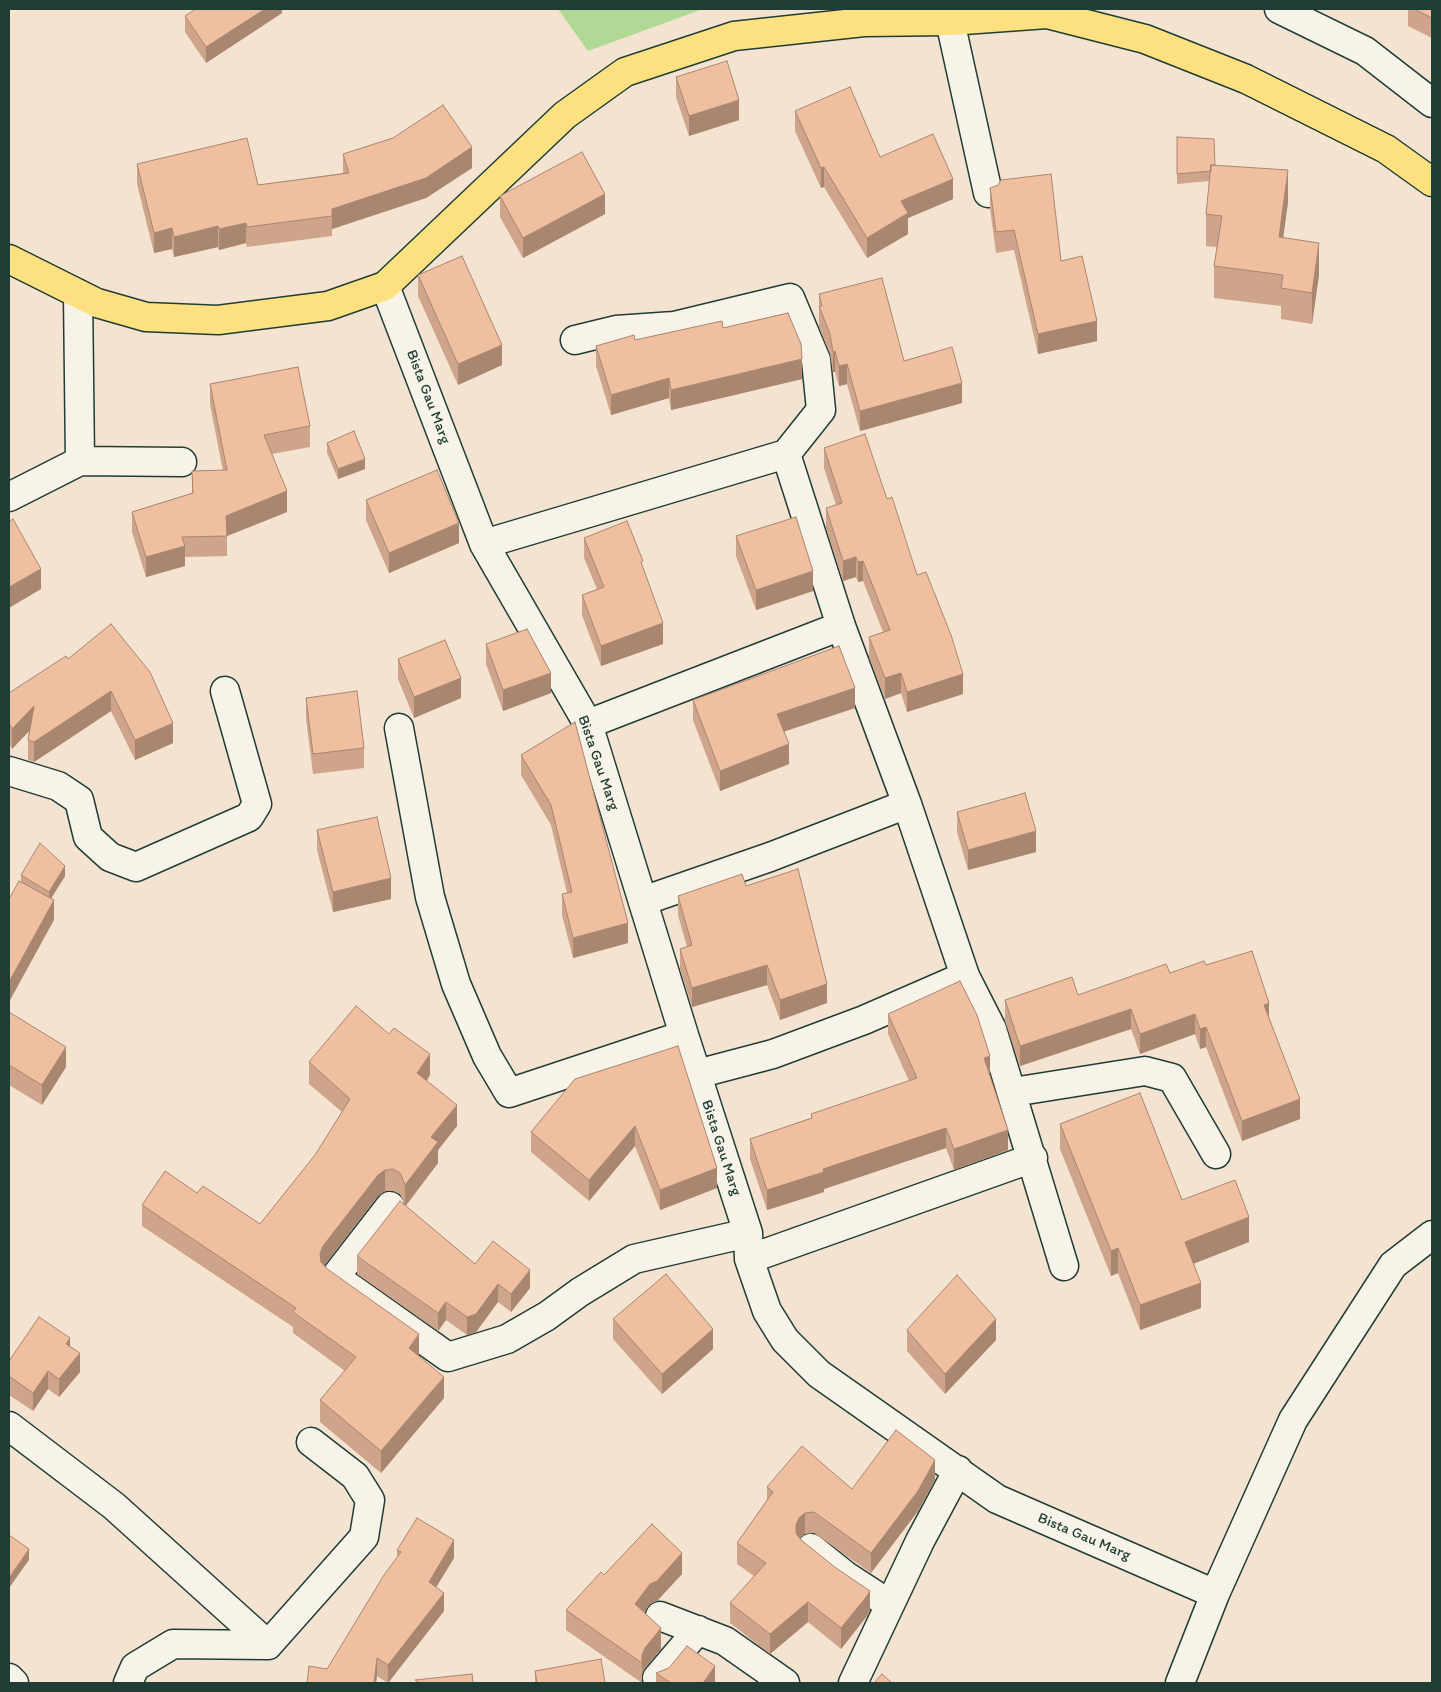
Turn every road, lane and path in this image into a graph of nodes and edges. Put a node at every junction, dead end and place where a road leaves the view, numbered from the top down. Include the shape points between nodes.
1 (1279, 9) edge
2 (950, 21) junction
3 (1432, 104) edge
4 (1432, 182) edge
5 (988, 193) dead end
6 (9, 259) edge
7 (385, 286) junction
8 (78, 294) junction
9 (575, 340) dead end
10 (786, 454) junction
11 (80, 461) junction
12 (182, 462) dead end
13 (9, 497) edge
14 (484, 544) junction
15 (840, 626) junction
16 (225, 691) dead end
17 (588, 724) junction
18 (399, 728) dead end
19 (9, 771) edge
20 (907, 804) junction
21 (643, 902) junction
22 (965, 976) junction
23 (684, 1035) junction
24 (697, 1074) junction
25 (1013, 1092) junction
26 (1216, 1154) dead end
27 (1033, 1158) junction
28 (390, 1206) dead end
29 (1432, 1235) edge
30 (749, 1246) junction
31 (1064, 1266) dead end
32 (9, 1426) edge
33 (311, 1442) dead end
34 (958, 1470) junction
35 (812, 1548) edge
36 (1215, 1594) junction
37 (889, 1604) junction
38 (660, 1616) dead end
39 (698, 1630) junction
40 (268, 1646) junction
41 (9, 1678) edge
42 (657, 1678) dead end
43 (14, 1683) edge
44 (128, 1683) edge
45 (785, 1683) edge
46 (853, 1683) edge
47 (1180, 1683) edge

1 - 3 street via 1365,51
2 - 4 main road via 1047,14 1145,39 1246,79 1386,149
2 - 5 street
2 - 7 main road via 864,22 734,36 625,72 565,115
6 - 8 main road
7 - 8 main road via 328,306 218,320 146,317
7 - 14 street, Bista Gau Marg
8 - 11 street
9 - 10 street via 616,330 674,326 790,298 816,360 821,410
10 - 14 street
10 - 15 street
11 - 12 street
11 - 13 street
14 - 17 street, Bista Gau Marg
15 - 17 street
15 - 20 street
16 - 19 street via 257,804 249,817 136,867 110,857 88,837 79,800 58,786
17 - 21 street, Bista Gau Marg
18 - 23 street via 430,897 453,976 487,1056 509,1094
20 - 21 street
20 - 22 street
21 - 23 street, Bista Gau Marg
22 - 24 street via 864,1020 773,1054
22 - 25 street via 992,1029
23 - 24 street, Bista Gau Marg
24 - 30 street, Bista Gau Marg
25 - 26 street via 1145,1071 1172,1078
25 - 27 street
27 - 30 street
27 - 31 street
28 - 30 street via 335,1277 448,1357 507,1339 634,1258
29 - 36 street via 1394,1265 1293,1420
30 - 34 street, Bista Gau Marg via 767,1311 785,1340 819,1374
32 - 40 street via 114,1506
33 - 40 street via 355,1476 370,1500 364,1536
34 - 36 street, Bista Gau Marg via 997,1499
34 - 37 street
35 - 37 street via 846,1576
36 - 47 street
37 - 46 street
38 - 39 street
39 - 42 street
39 - 45 street via 725,1640
40 - 44 street via 173,1644 135,1668
41 - 43 street

